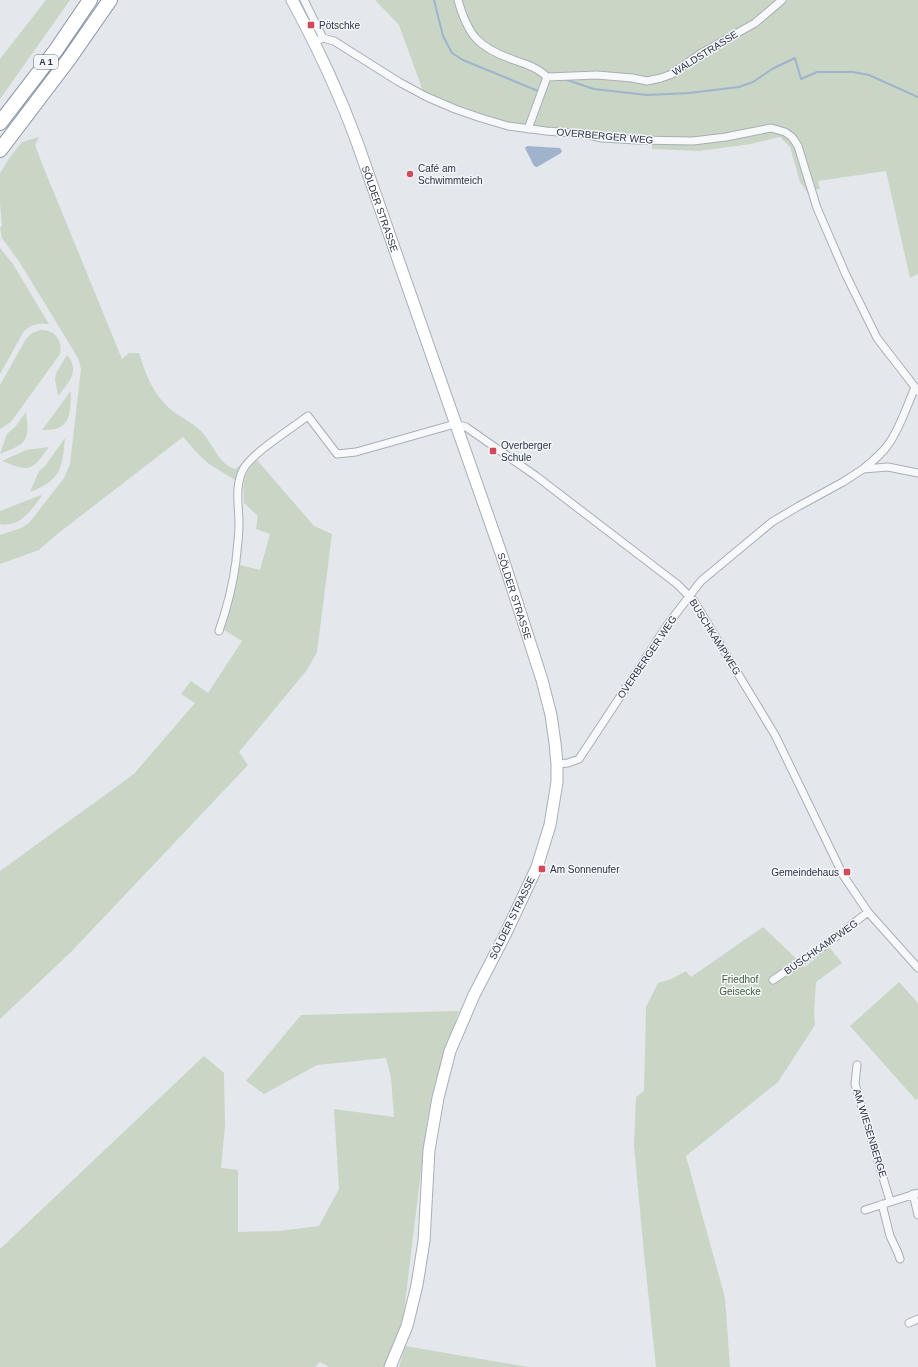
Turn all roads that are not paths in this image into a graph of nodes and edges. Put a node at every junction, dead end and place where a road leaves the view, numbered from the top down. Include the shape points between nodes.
1 (90, 0) edge
2 (110, 0) edge
3 (292, 0) edge
4 (304, 0) edge
5 (458, 0) edge
6 (782, 0) edge
7 (319, 40) junction
8 (547, 77) junction
9 (26, 117) junction
10 (0, 123) edge
11 (528, 129) junction
12 (0, 150) edge
13 (0, 163) edge
14 (916, 389) edge
15 (455, 424) junction
16 (863, 469) junction
17 (918, 473) edge
18 (690, 596) junction
19 (219, 631) dead end
20 (556, 764) junction
21 (868, 912) junction
22 (918, 968) edge
23 (772, 980) dead end
24 (857, 1065) dead end
25 (916, 1193) edge
26 (890, 1201) junction
27 (882, 1204) junction
28 (864, 1210) dead end
29 (918, 1215) edge
30 (900, 1259) dead end
31 (918, 1319) edge
32 (909, 1323) dead end
33 (390, 1367) edge

1 - 10 highway, A 1 via 56,50
2 - 9 highway, A 1
3 - 7 main road, SÖLDER STRASSE
4 - 7 street
5 - 8 street via 469,30 482,45 497,54 539,70
6 - 8 street, WALDSTRASSE via 755,23 700,54 672,74 661,78 647,81 597,75
7 - 11 street, OVERBERGER WEG via 334,41 399,82 455,109 508,126
7 - 15 main road, SÖLDER STRASSE
8 - 11 street
9 - 12 highway, A 1
9 - 13 highway via 12,147
11 - 14 street, OVERBERGER WEG via 602,138 693,141 771,128 785,132 798,146 830,241 877,338
14 - 16 street, OVERBERGER WEG via 890,443
15 - 18 street, BUSCHKAMPWEG via 472,430 536,476
15 - 19 street via 356,452 337,454 308,416 257,454 244,468 239,483 236,563 229,601
15 - 20 main road, SÖLDER STRASSE via 502,556 542,680 551,715
16 - 17 street, OVERBERGER WEG via 888,467
16 - 18 street, OVERBERGER WEG via 772,522 701,582
18 - 20 street, OVERBERGER WEG via 668,624 579,759
18 - 21 street, BUSCHKAMPWEG via 775,735 843,875
20 - 33 main road, SÖLDER STRASSE via 557,782 550,825 537,868 474,995 450,1051 429,1150 424,1241 417,1285 407,1326
21 - 22 street, BUSCHKAMPWEG
21 - 23 street, BUSCHKAMPWEG via 824,946
24 - 26 street, AM WIESENBERGE via 855,1084
25 - 26 street
25 - 29 street
26 - 27 street
27 - 28 street
27 - 30 street via 890,1236
31 - 32 street

